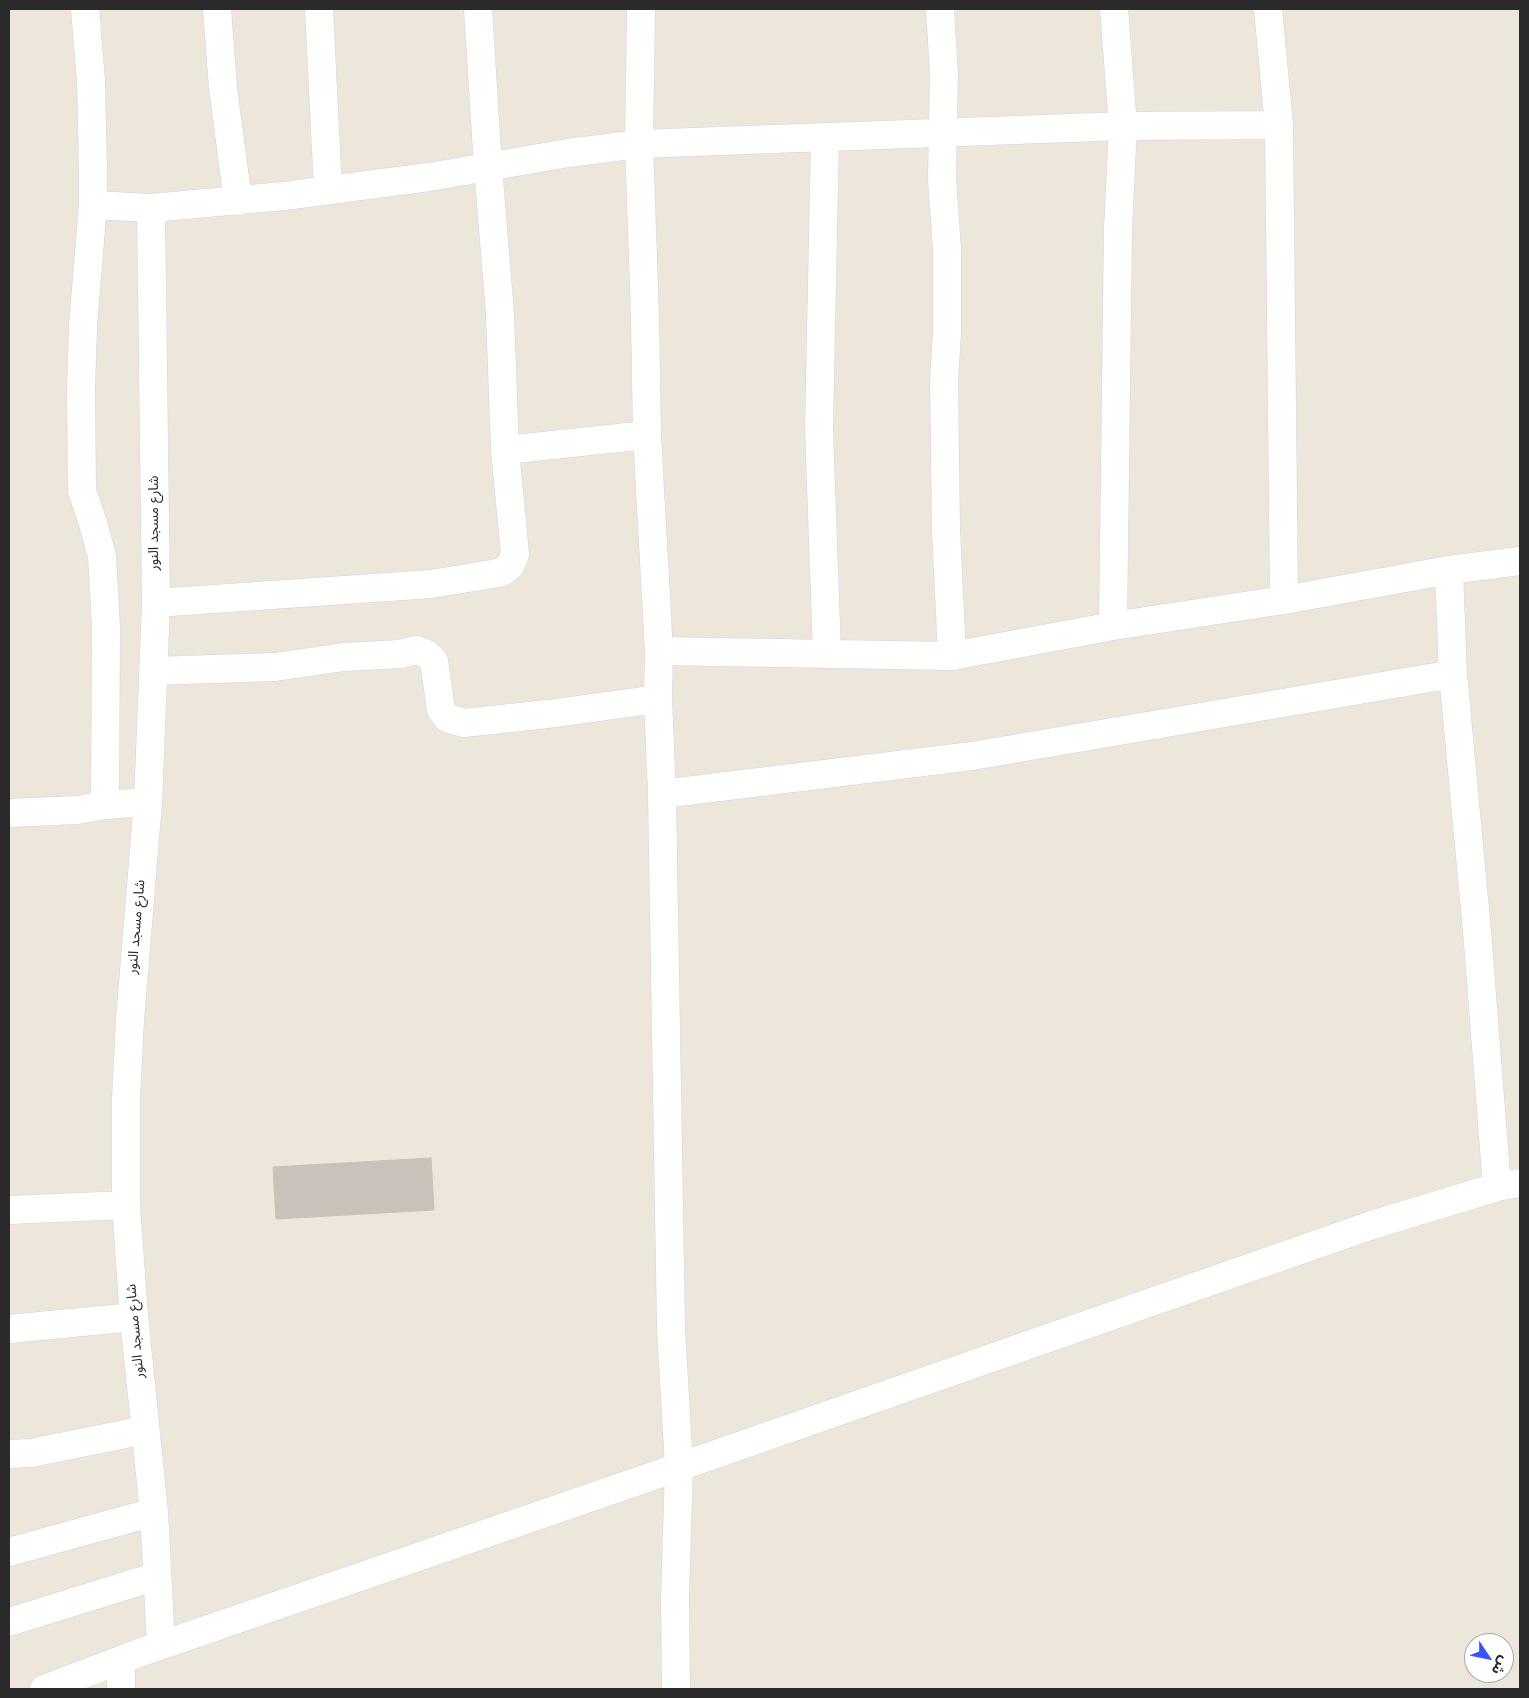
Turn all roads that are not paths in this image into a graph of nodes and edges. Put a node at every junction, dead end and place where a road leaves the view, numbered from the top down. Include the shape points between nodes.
1 (85, 9) edge
2 (217, 9) edge
3 (319, 9) edge
4 (478, 9) edge
5 (641, 9) edge
6 (940, 9) edge
7 (1114, 9) edge
8 (1268, 9) edge
9 (1279, 125) junction
10 (1123, 126) junction
11 (942, 132) junction
12 (824, 138) junction
13 (639, 144) junction
14 (488, 167) junction
15 (328, 190) junction
16 (238, 201) junction
17 (93, 205) junction
18 (151, 208) junction
19 (647, 435) junction
20 (505, 450) junction
21 (1520, 561) edge
22 (1449, 570) junction
23 (1284, 600) junction
24 (156, 603) junction
25 (1113, 626) junction
26 (659, 650) junction
27 (827, 654) junction
28 (952, 656) junction
29 (153, 671) junction
30 (1453, 674) junction
31 (658, 700) junction
32 (662, 794) junction
33 (148, 802) junction
34 (105, 805) junction
35 (9, 813) edge
36 (1509, 1185) edge
37 (126, 1205) junction
38 (9, 1210) edge
39 (134, 1317) junction
40 (9, 1329) edge
41 (146, 1430) junction
42 (9, 1454) edge
43 (679, 1467) junction
44 (154, 1512) junction
45 (9, 1552) edge
46 (156, 1576) junction
47 (9, 1622) edge
48 (161, 1645) junction
49 (121, 1660) junction
50 (44, 1689) edge
51 (121, 1689) edge
52 (676, 1689) edge

1 - 17 street via 91,81
2 - 16 street via 223,88
3 - 15 street
4 - 14 street
5 - 13 street
6 - 11 street via 944,73
7 - 10 street
8 - 9 street
9 - 10 street
9 - 23 street
10 - 11 street
10 - 25 street via 1118,229
11 - 12 street
11 - 28 street via 947,250 944,382 946,529
12 - 13 street
12 - 27 street via 819,428
13 - 14 street
13 - 19 street
14 - 15 street
14 - 20 street via 500,314
15 - 16 street
16 - 18 street
17 - 18 street
17 - 34 street via 80,388 82,491 102,556 106,627
18 - 24 street, شارع مسجد النور
19 - 20 street
19 - 26 street
20 - 24 street via 515,554 510,566 502,572 431,584
21 - 22 street
22 - 23 street
22 - 30 street
23 - 25 street
24 - 29 street, شارع مسجد النور
25 - 28 street
26 - 27 street
26 - 31 street
27 - 28 street
29 - 31 street via 275,667 417,650 434,661 440,710 447,718 464,723
29 - 33 street, شارع مسجد النور
30 - 32 street via 972,756
30 - 36 street via 1477,932
31 - 32 street
32 - 43 street via 671,1328
33 - 34 street
33 - 37 street, شارع مسجد النور via 130,1020
34 - 35 street via 77,810
36 - 43 street via 1372,1225
37 - 38 street
37 - 39 street, شارع مسجد النور
39 - 40 street
39 - 41 street, شارع مسجد النور
41 - 42 street via 31,1453
41 - 44 street, شارع مسجد النور
43 - 48 street
43 - 52 street
44 - 45 street
44 - 46 street, شارع مسجد النور
46 - 47 street
46 - 48 street, شارع مسجد النور
48 - 49 street
49 - 50 street
49 - 51 street

